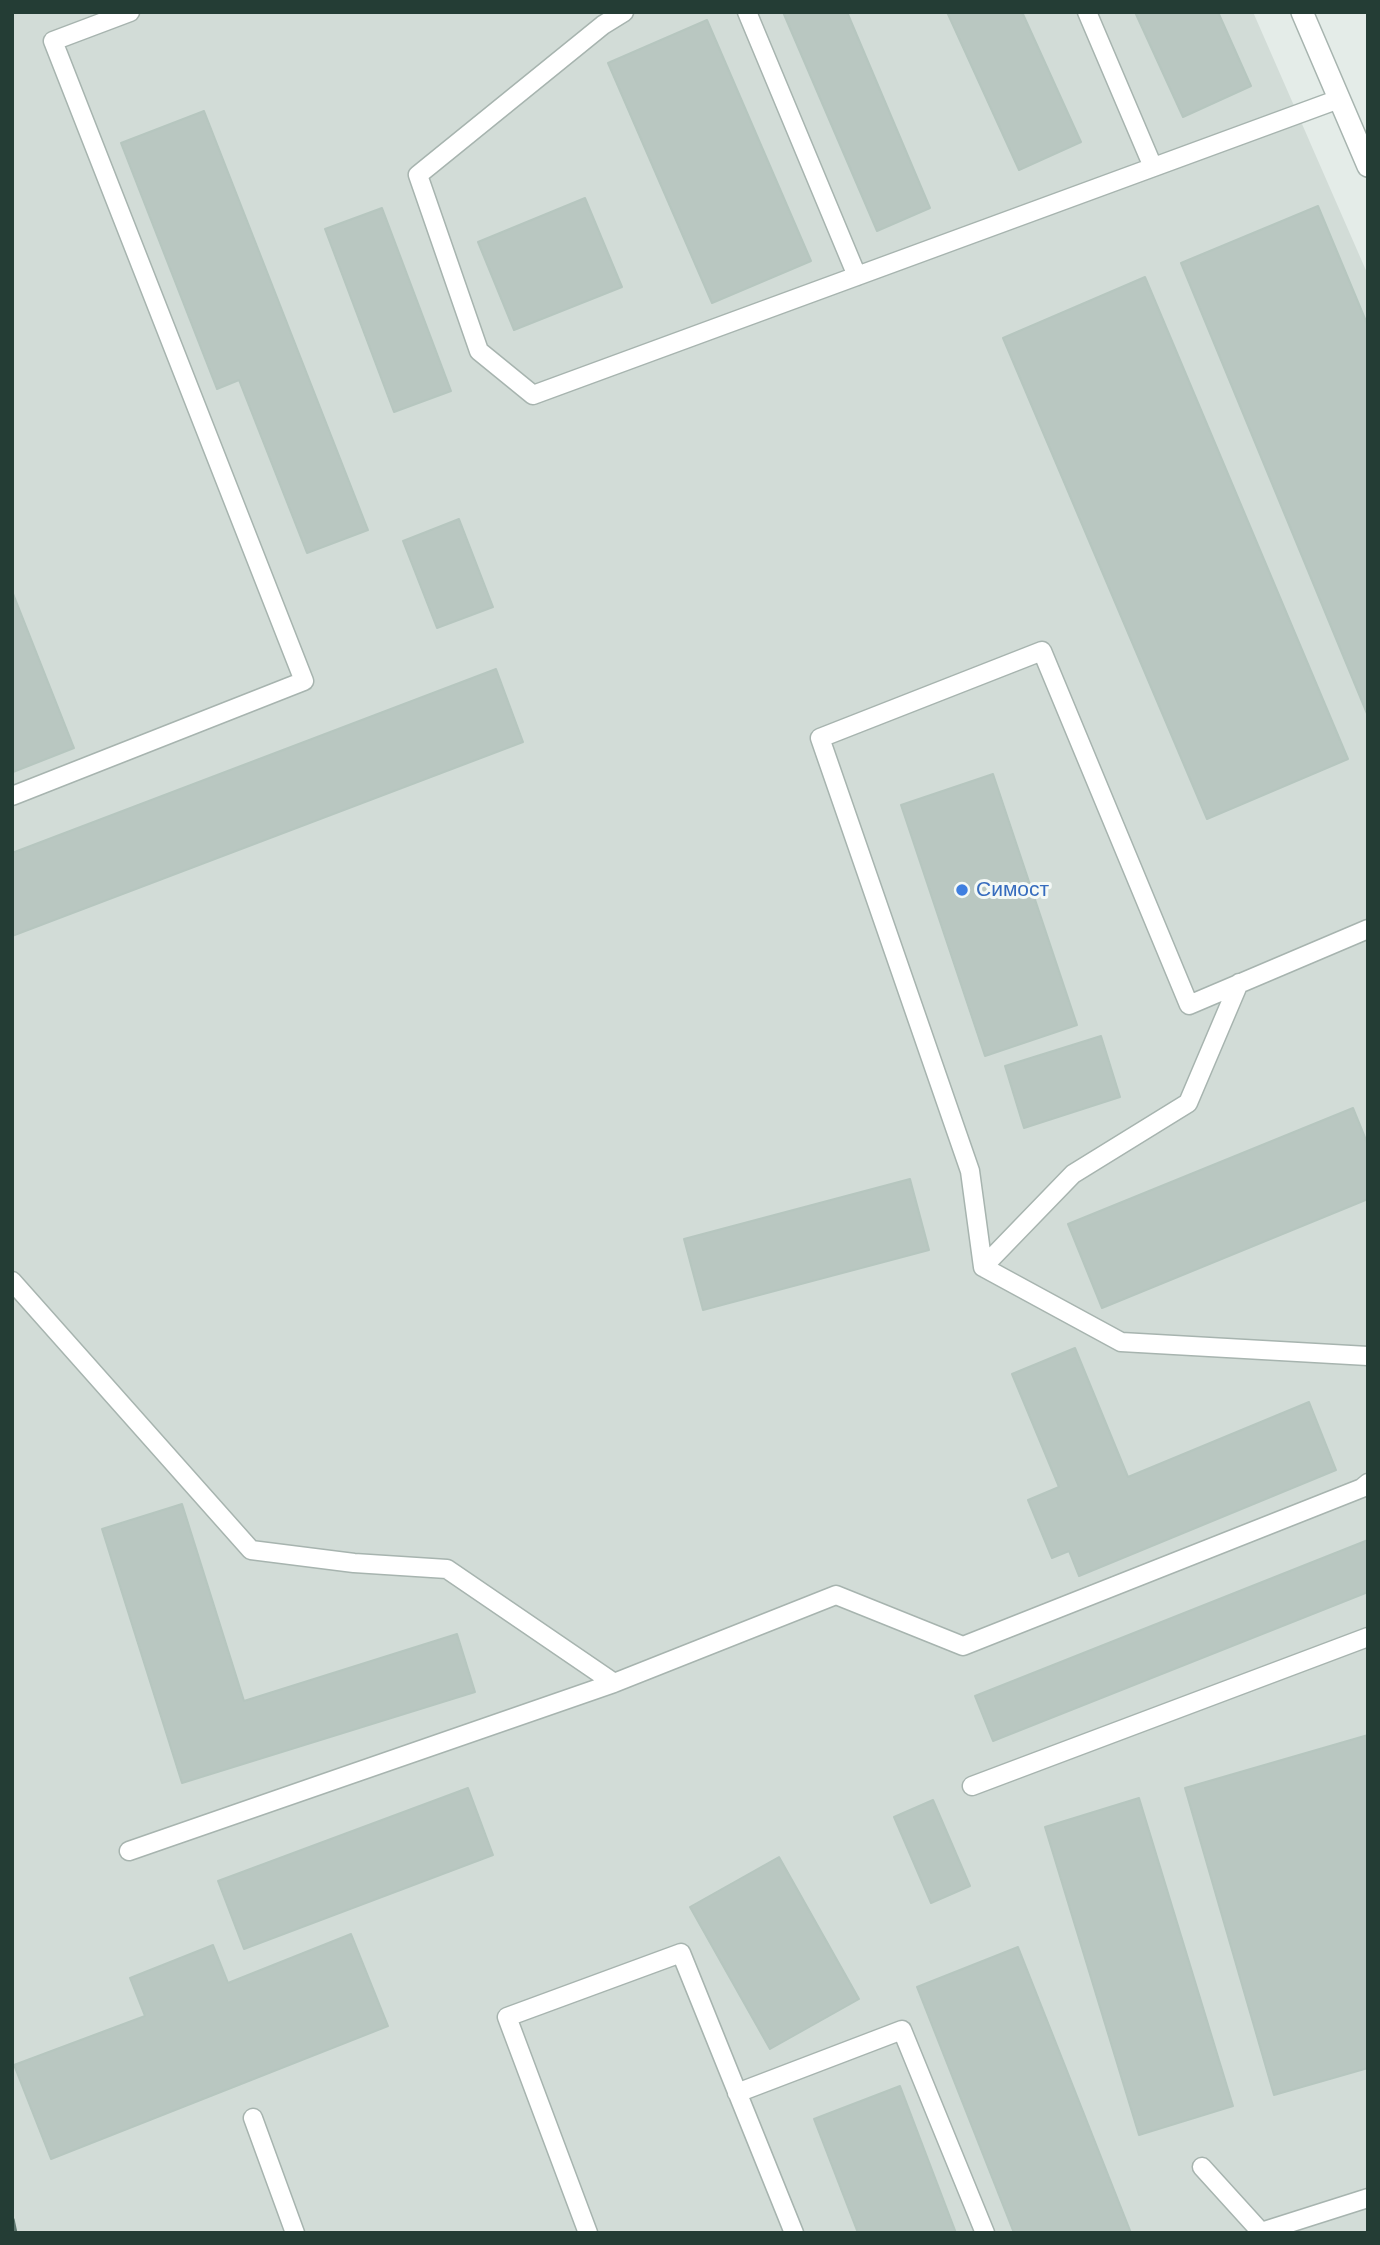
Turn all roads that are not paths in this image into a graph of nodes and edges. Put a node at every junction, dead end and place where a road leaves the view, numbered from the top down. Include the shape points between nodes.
1 (130, 12) edge
2 (624, 12) edge
3 (747, 12) edge
4 (1087, 12) edge
5 (1302, 12) edge
6 (1339, 99) junction
7 (1368, 166) edge
8 (1153, 167) junction
9 (857, 275) junction
10 (12, 796) edge
11 (1368, 929) edge
12 (1239, 983) junction
13 (983, 1267) junction
14 (12, 1281) edge
15 (1368, 1356) edge
16 (1368, 1483) edge
17 (1368, 1637) edge
18 (614, 1683) junction
19 (972, 1786) dead end
20 (129, 1851) dead end
21 (737, 2093) junction
22 (253, 2118) dead end
23 (1202, 2167) dead end
24 (1368, 2198) edge
25 (295, 2233) edge
26 (588, 2233) edge
27 (794, 2233) edge
28 (985, 2233) edge

1 - 10 lane via 53,41 304,681
2 - 9 lane via 418,175 479,351 533,394
3 - 9 lane
4 - 8 lane
5 - 6 street
6 - 7 street
6 - 8 lane
8 - 9 lane
11 - 12 lane
12 - 13 lane via 1188,1104 1073,1174
12 - 13 lane via 1189,1005 1042,651 820,738 970,1171
13 - 15 lane via 1121,1342
14 - 18 lane via 251,1550 447,1569
16 - 18 lane via 963,1647 836,1595
17 - 19 lane
18 - 20 lane
21 - 26 lane via 681,1953 507,2017
21 - 27 lane
21 - 28 lane via 902,2030
22 - 25 lane
23 - 24 lane via 1261,2232

